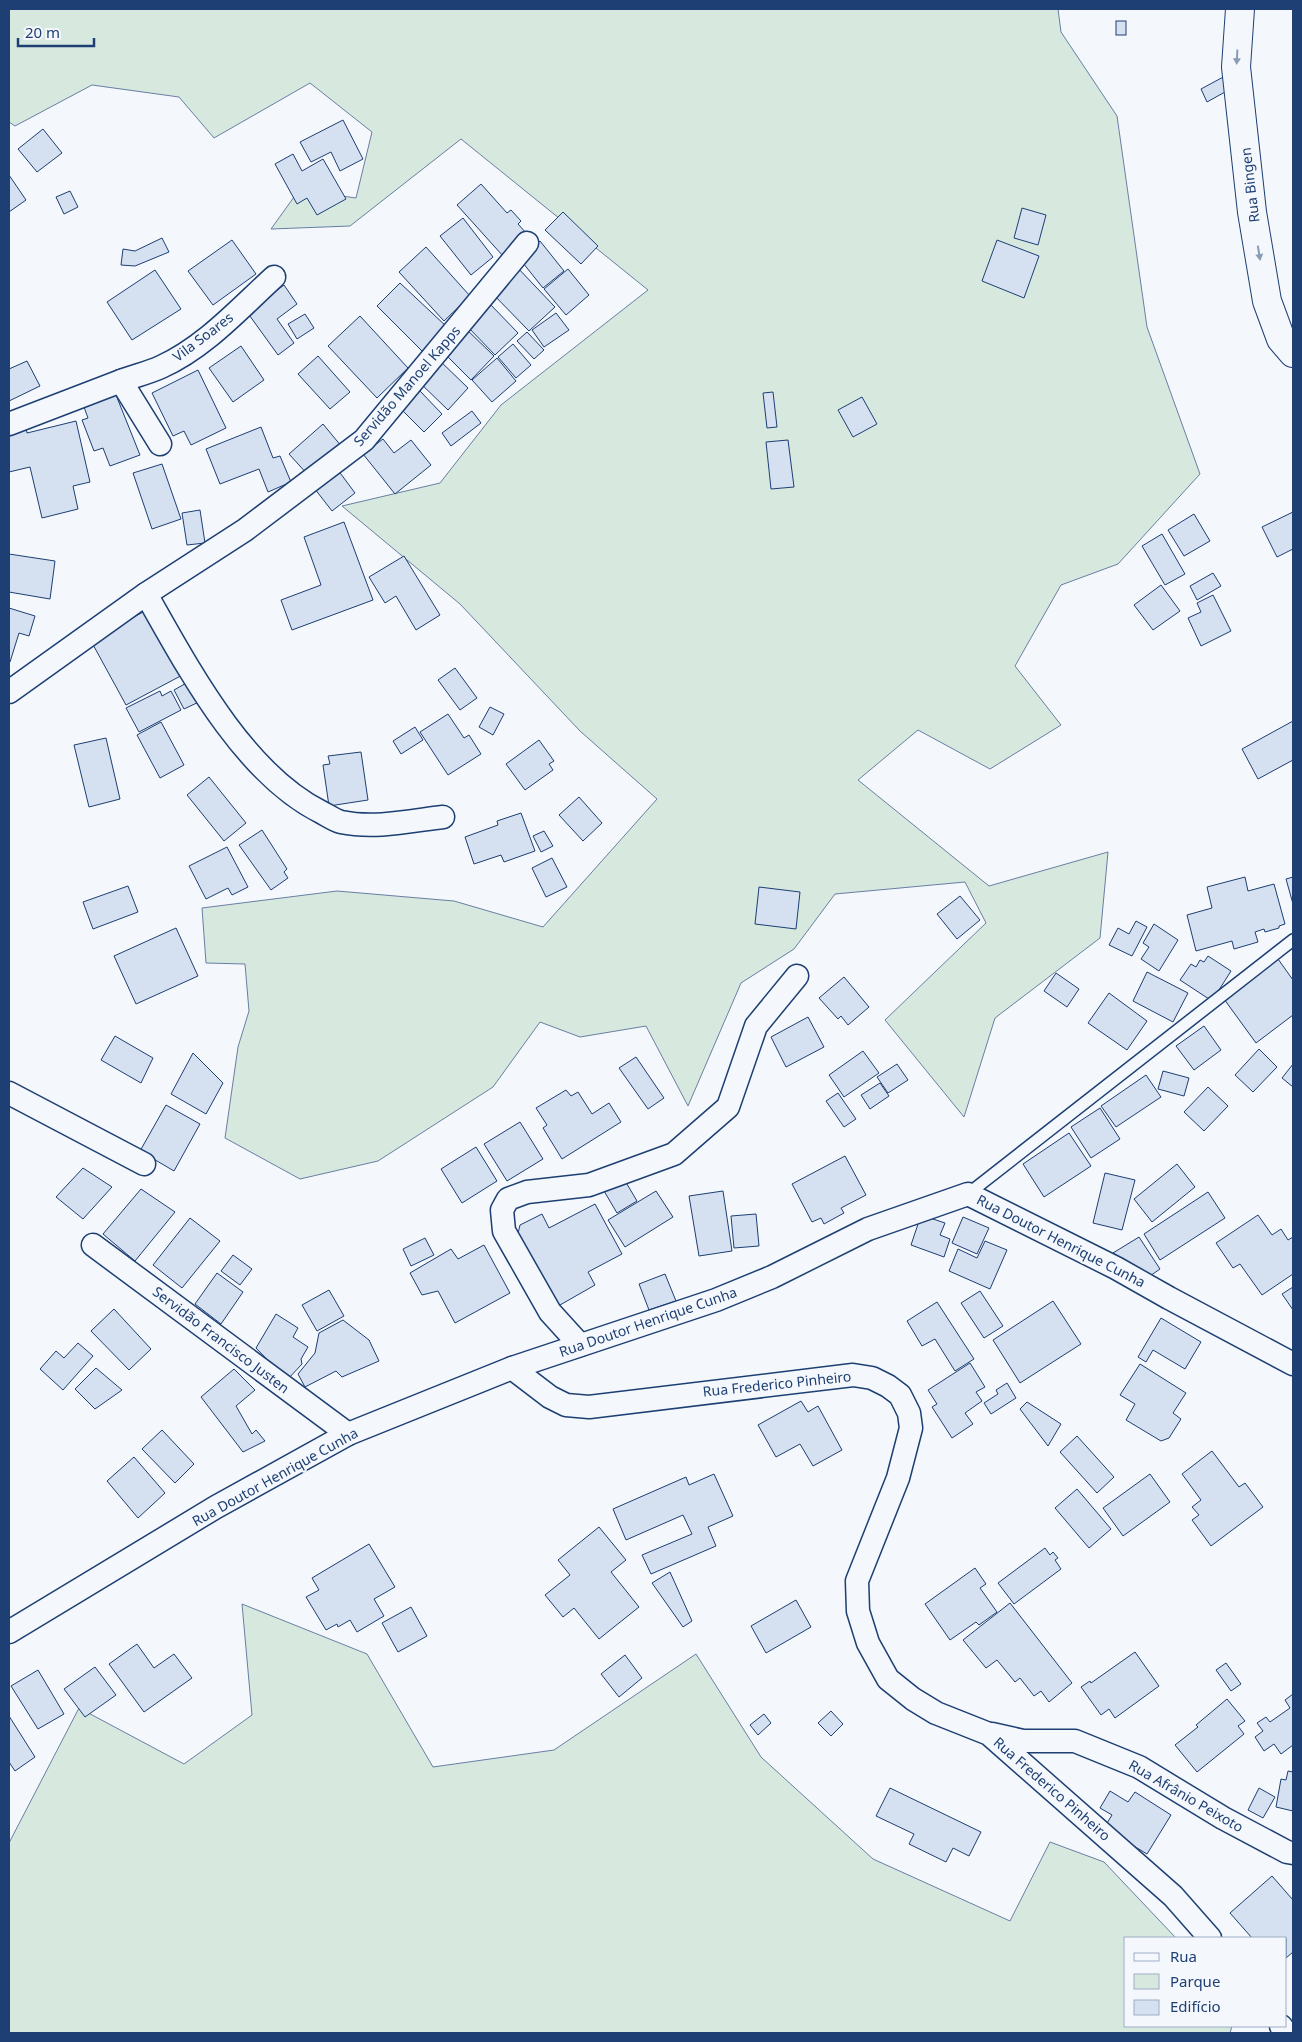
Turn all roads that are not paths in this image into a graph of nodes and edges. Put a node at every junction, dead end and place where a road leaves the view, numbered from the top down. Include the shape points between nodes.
1 (1240, 9) edge
2 (527, 243) dead end
3 (274, 277) dead end
4 (1293, 354) edge
5 (121, 381) junction
6 (9, 424) edge
7 (160, 444) dead end
8 (146, 594) junction
9 (9, 692) edge
10 (444, 817) dead end
11 (1293, 940) edge
12 (797, 976) dead end
13 (9, 1093) edge
14 (144, 1164) dead end
15 (968, 1194) junction
16 (93, 1245) dead end
17 (580, 1345) junction
18 (1293, 1364) edge
19 (512, 1368) junction
20 (348, 1434) junction
21 (9, 1632) edge
22 (989, 1734) junction
23 (1293, 1853) edge
24 (1209, 1937) edge

1 -> 4 main road, Rua Bingen via 1236,67 1252,212 1267,301 1281,339
2 - 8 street, Servidão Manoel Kapps via 364,440 245,530
3 - 5 street, Vila Soares via 186,354 160,368
5 - 6 street, Vila Soares
5 - 7 street
8 - 9 street, Servidão Manoel Kapps
8 - 10 street via 212,705 258,762 302,803 340,822 386,825
11 - 15 lane
12 - 17 street via 756,1026 728,1107 674,1154 589,1186 527,1192 508,1199 502,1210 504,1231 550,1312
13 - 14 street
15 - 17 street, Rua Doutor Henrique Cunha via 868,1229 772,1277 716,1300
15 - 18 street, Rua Doutor Henrique Cunha via 1116,1268
16 - 20 street, Servidão Francisco Justen
17 - 19 street, Rua Doutor Henrique Cunha
19 - 20 street, Rua Doutor Henrique Cunha
19 - 22 street, Rua Frederico Pinheiro via 566,1405 589,1407 845,1375 872,1378 900,1395 909,1413 911,1428 898,1478 857,1581 858,1611 868,1643 888,1679 936,1713
20 - 21 street, Rua Doutor Henrique Cunha via 224,1503
22 - 23 street, Rua Afrânio Peixoto via 1023,1741 1074,1741 1139,1767 1223,1818
22 - 24 street, Rua Frederico Pinheiro via 1173,1896

